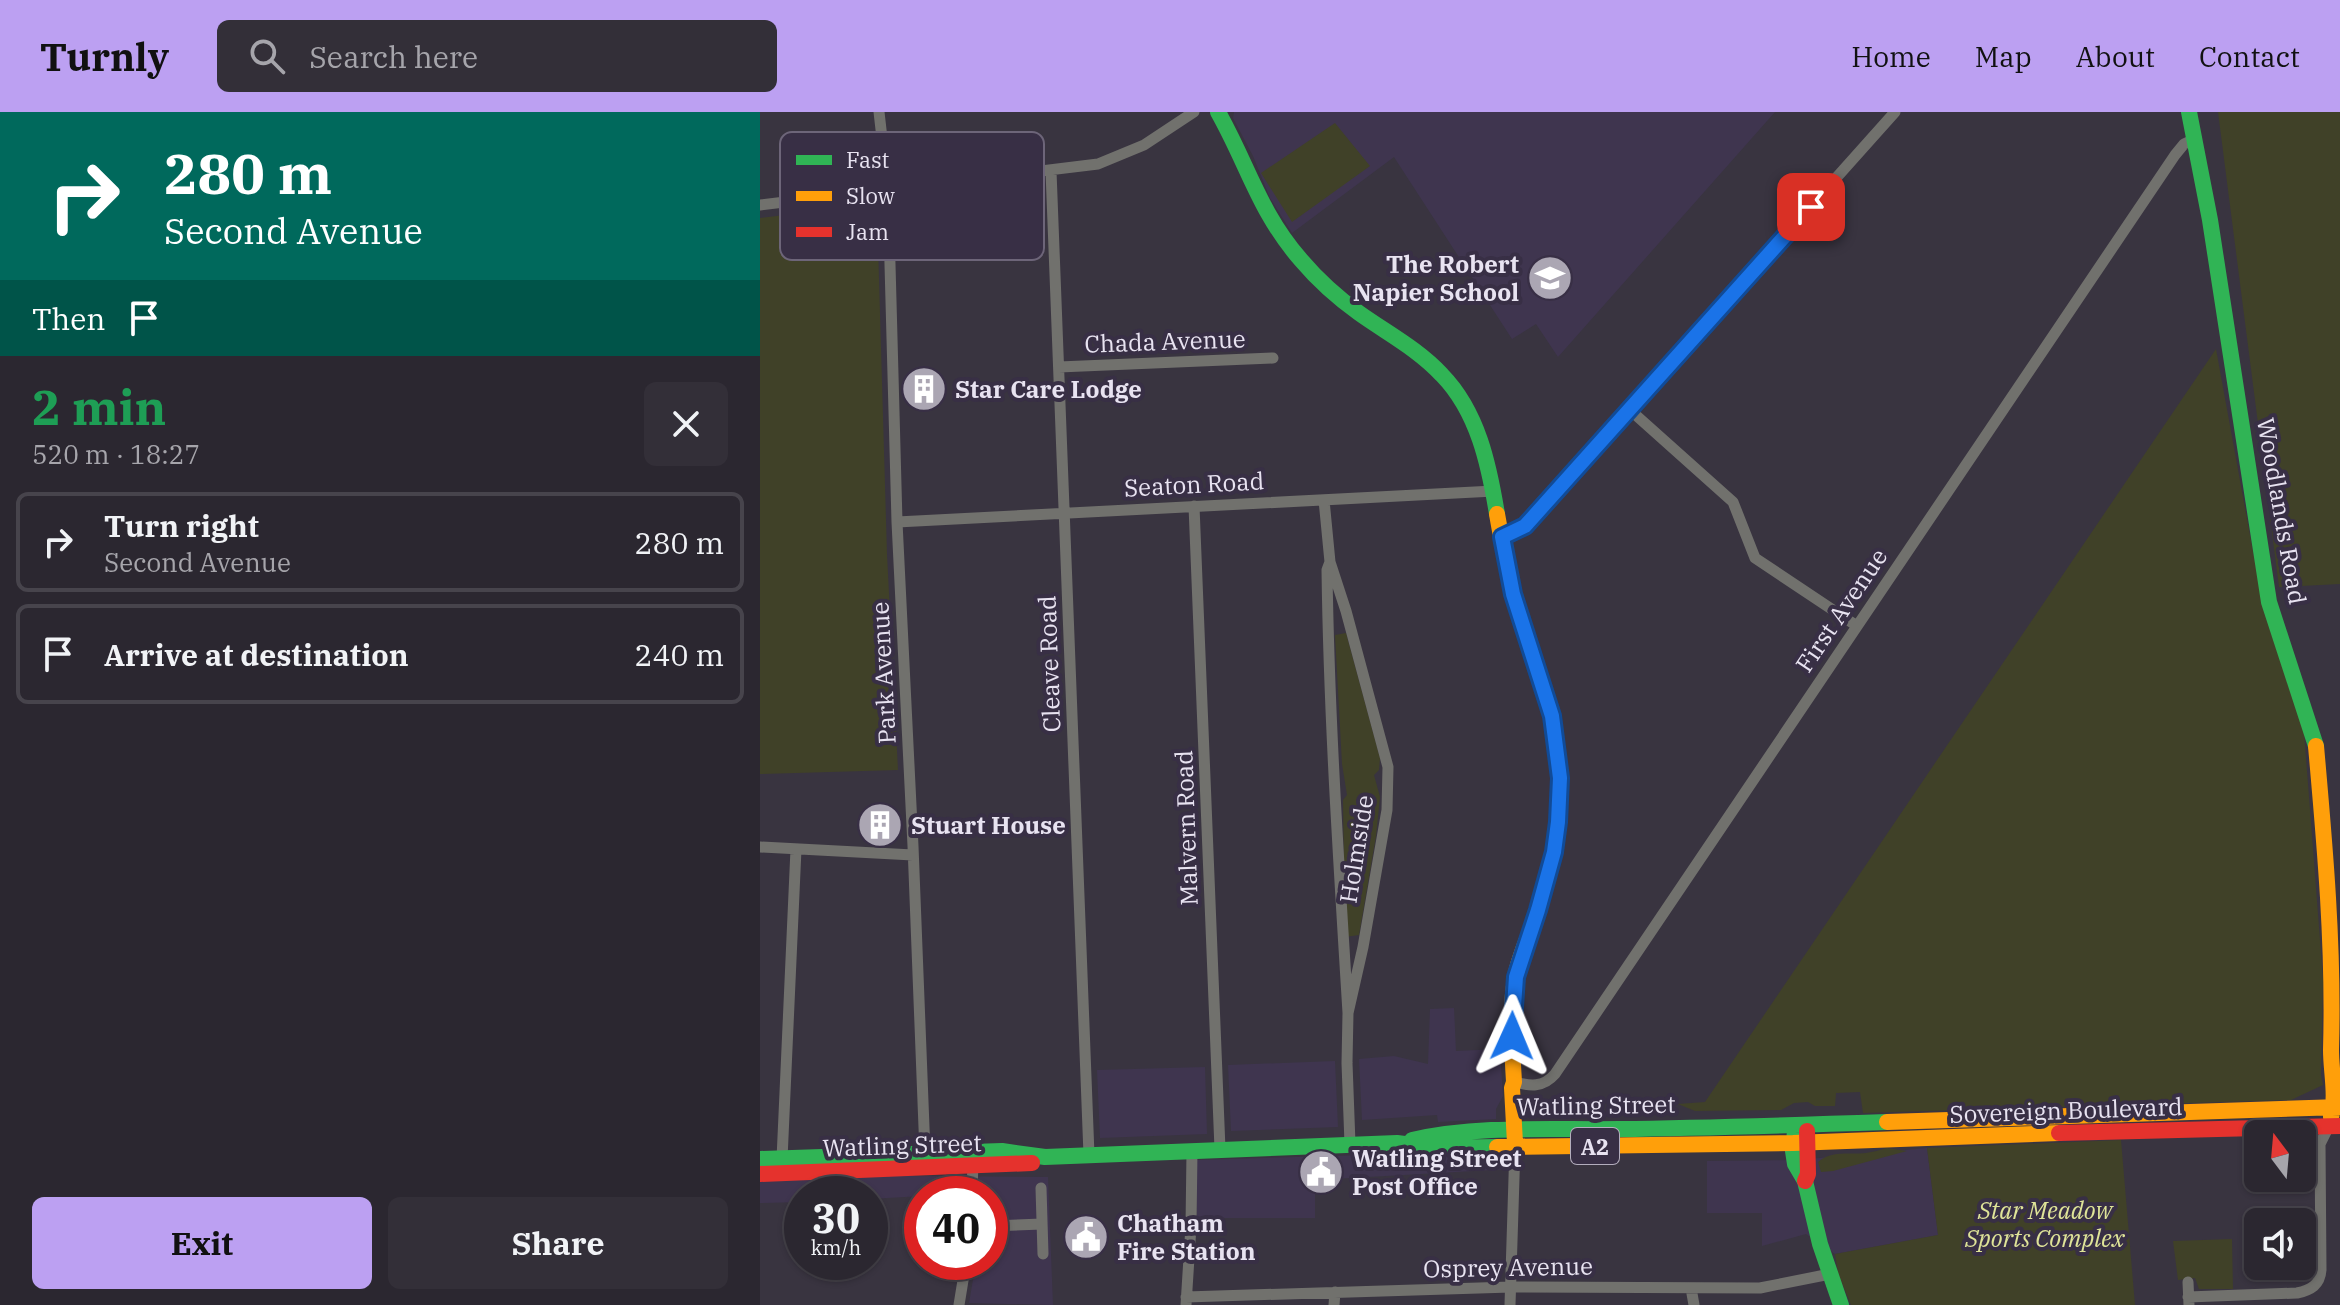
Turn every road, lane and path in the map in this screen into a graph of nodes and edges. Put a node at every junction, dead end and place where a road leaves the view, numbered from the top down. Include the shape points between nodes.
1 (879, 112) edge
2 (1194, 112) edge
3 (1218, 112) edge
4 (1895, 112) edge
5 (2189, 112) edge
6 (881, 132) edge
7 (2195, 139) junction
8 (1051, 171) junction
9 (1044, 172) edge
10 (780, 203) edge
11 (760, 205) edge
12 (890, 260) edge
13 (1273, 358) dead end
14 (1059, 367) junction
15 (1629, 409) junction
16 (1494, 491) junction
17 (1324, 500) junction
18 (1194, 506) junction
19 (1065, 512) junction
20 (897, 522) junction
21 (1502, 537) junction
22 (1330, 562) junction
23 (1348, 619) junction
24 (1328, 621) junction
25 (1857, 626) junction
26 (760, 847) edge
27 (796, 849) junction
28 (913, 855) junction
29 (1344, 946) junction
30 (1363, 947) junction
31 (1348, 1013) junction
32 (1514, 1082) junction
33 (2337, 1107) edge
34 (1801, 1124) junction
35 (2334, 1126) edge
36 (1538, 1130) junction
37 (1515, 1138) junction
38 (1800, 1143) junction
39 (1350, 1144) junction
40 (1220, 1149) junction
41 (1192, 1151) junction
42 (925, 1153) junction
43 (1089, 1155) junction
44 (760, 1159) edge
45 (782, 1159) junction
46 (973, 1159) junction
47 (760, 1174) edge
48 (973, 1176) edge
49 (1041, 1188) dead end
50 (1042, 1224) junction
51 (1008, 1225) edge
52 (1043, 1254) dead end
53 (1830, 1274) junction
54 (963, 1280) edge
55 (2188, 1282) dead end
56 (1511, 1287) junction
57 (1691, 1288) junction
58 (1335, 1292) junction
59 (1186, 1301) edge
60 (2189, 1301) edge
61 (959, 1305) edge
62 (1334, 1305) edge
63 (1510, 1305) edge
64 (1694, 1305) edge
65 (1841, 1305) edge

1 - 6 street, Park Avenue
2 - 8 street via 1116,158
3 - 16 main road via 1264,210 1294,253 1332,292 1440,370 1471,415
4 - 15 street
5 - 7 main road, Woodlands Road
7 - 25 street, First Avenue via 2175,155
7 - 33 main road, Woodlands Road via 2269,602 2316,745 2329,895
8 - 9 street
8 - 14 street, Cleave Road
10 - 11 street
12 - 20 street, Park Avenue
13 - 14 street, Chada Avenue
14 - 19 street, Cleave Road
15 - 21 street via 1525,526
15 - 25 street via 1733,502 1755,558
16 - 17 street, Seaton Road
16 - 21 main road
17 - 18 street, Seaton Road
17 - 22 street, Holmside
18 - 19 street, Seaton Road
18 - 40 street, Malvern Road
19 - 20 street, Seaton Road
19 - 43 street, Cleave Road
20 - 28 street, Park Avenue
21 - 32 main road via 1513,594 1552,716 1560,778 1554,852 1516,977
22 - 23 street, Holmside
22 - 24 street, Holmside
23 - 24 street
23 - 30 street, Holmside via 1388,767 1387,810
24 - 29 street, Holmside
25 - 32 street, First Avenue via 1555,1074 1532,1086
26 - 27 street
27 - 28 street
27 - 45 street
28 - 42 street, Park Avenue
29 - 30 street
29 - 31 street, Holmside
30 - 31 street, Holmside
31 - 39 street, Holmside
32 - 36 main road
32 - 37 main road
33 - 34 main road, Sovereign Boulevard / A2
33 - 35 main road, Woodlands Road
34 - 36 main road, Watling Street / A2
34 - 38 main road
35 - 38 main road, Sovereign Boulevard / A2
35 - 60 street via 2320,1144 2317,1284 2297,1293
36 - 37 main road, Watling Street / A2
37 - 38 main road, Watling Street / A2
37 - 39 main road, Watling Street / A2 via 1435,1135
37 - 56 street
38 - 53 main road
39 - 40 main road, Watling Street / A2
40 - 41 main road, Watling Street / A2
41 - 43 main road, Watling Street / A2
41 - 59 street
42 - 45 main road, Watling Street / A2
42 - 46 main road, Watling Street / A2
43 - 46 main road, Watling Street / A2 via 1045,1157 1029,1164
44 - 45 main road, Watling Street / A2
46 - 47 main road, Watling Street / A2
46 - 48 street
49 - 50 street
50 - 51 street
50 - 52 street
53 - 57 street, Osprey Avenue via 1760,1288
53 - 65 main road
54 - 61 street
55 - 60 street
56 - 57 street, Osprey Avenue
56 - 58 street, Osprey Avenue
56 - 63 street
57 - 64 street
58 - 59 street, Osprey Avenue
58 - 62 street

